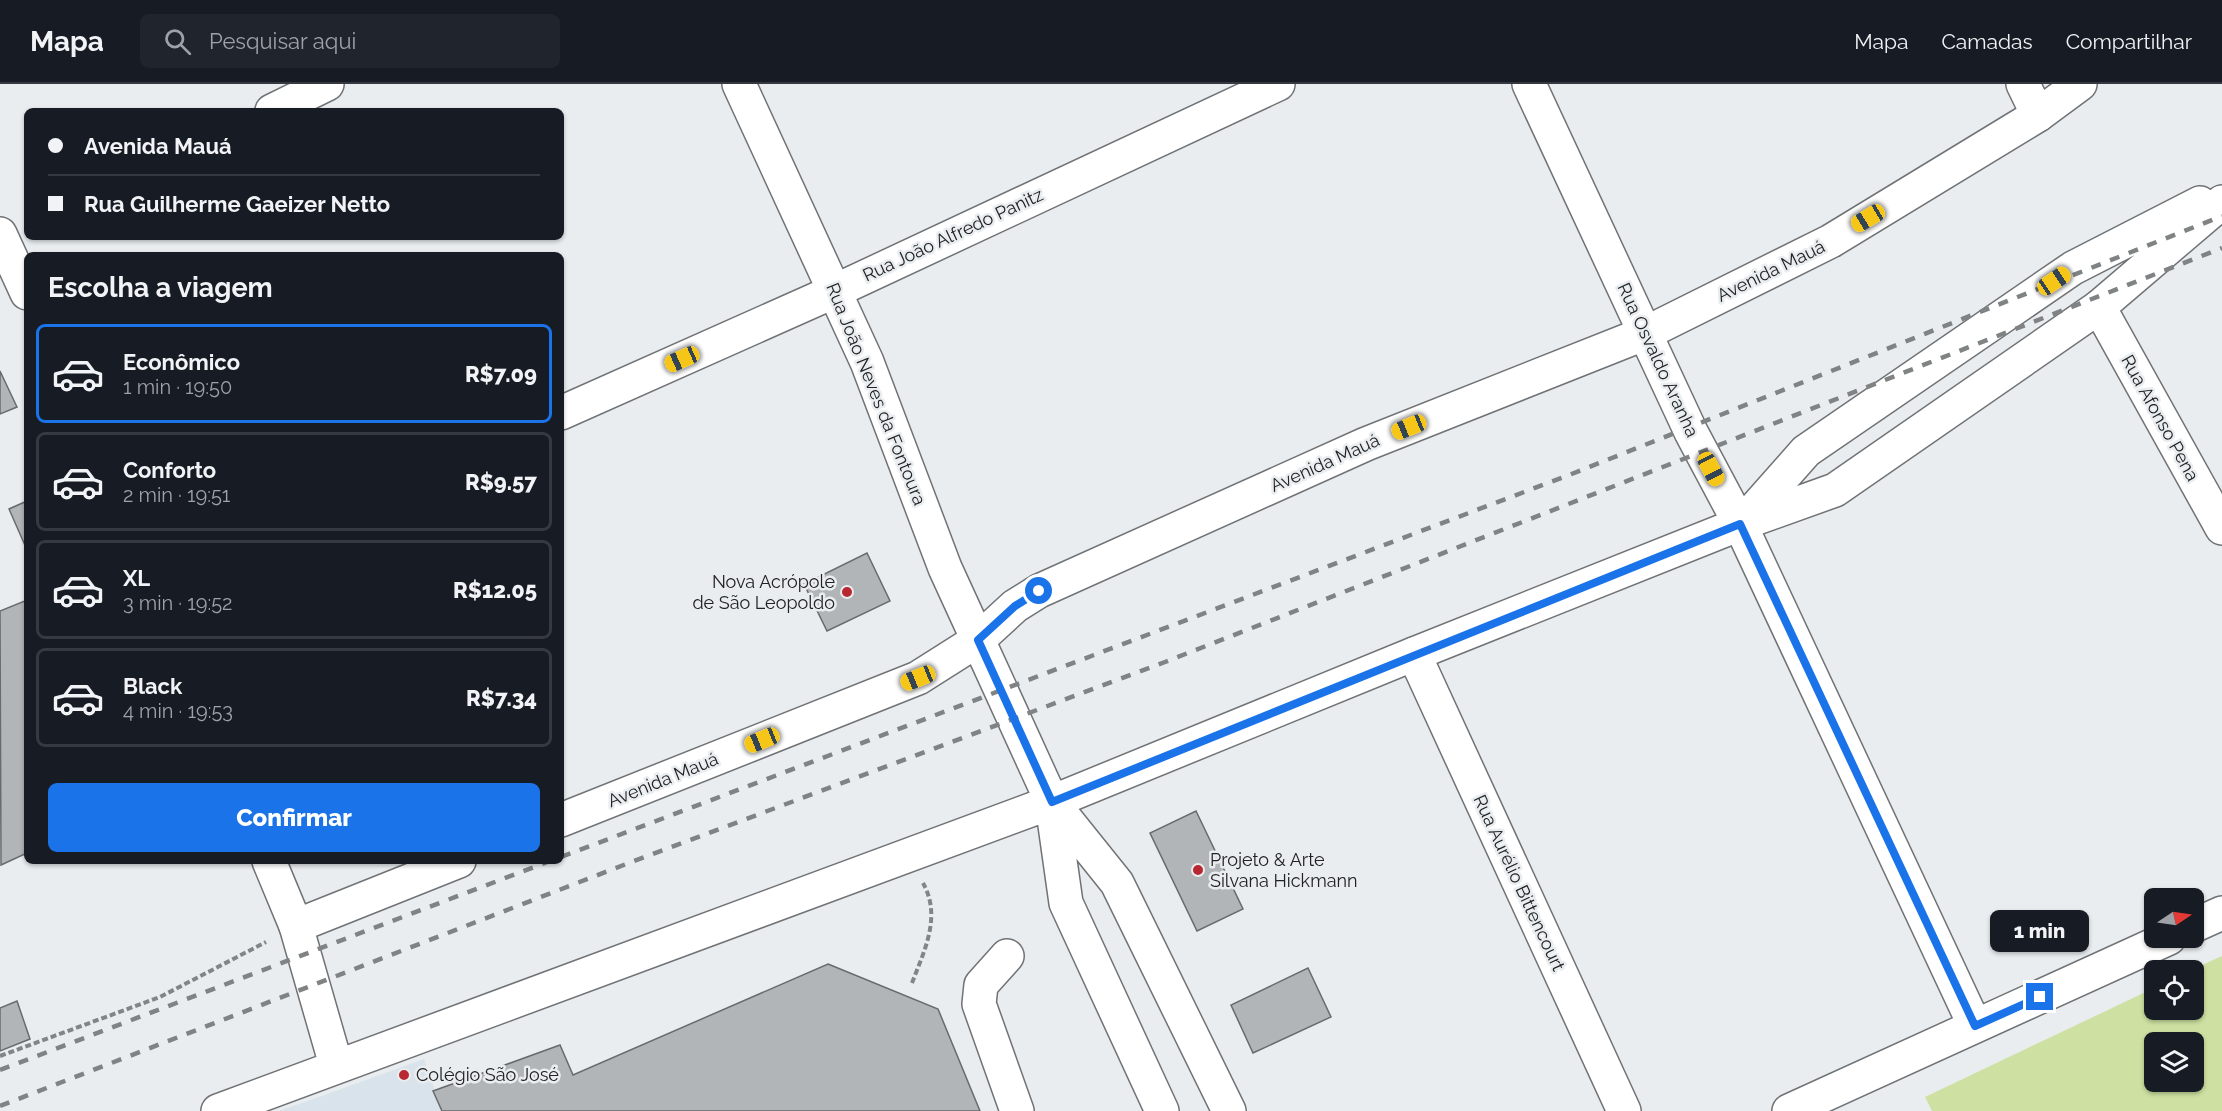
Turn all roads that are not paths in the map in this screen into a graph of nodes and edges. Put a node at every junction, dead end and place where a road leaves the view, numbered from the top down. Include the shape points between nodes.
1 (327, 84) edge
2 (739, 84) edge
3 (1278, 84) edge
4 (1529, 84) edge
5 (2023, 84) edge
6 (2080, 84) edge
7 (278, 108) edge
8 (2038, 115) junction
9 (2222, 192) edge
10 (2222, 202) edge
11 (8, 239) edge
12 (24, 284) edge
13 (835, 291) junction
14 (2099, 307) junction
15 (1646, 333) junction
16 (564, 411) edge
17 (1740, 524) junction
18 (2222, 528) edge
19 (978, 640) junction
20 (1414, 654) junction
21 (1052, 802) junction
22 (564, 819) edge
23 (271, 864) edge
24 (451, 864) edge
25 (2222, 913) edge
26 (2204, 921) edge
27 (296, 926) junction
28 (2147, 948) edge
29 (1007, 956) dead end
30 (1975, 1026) junction
31 (336, 1065) junction
32 (218, 1111) edge
33 (1017, 1111) edge
34 (1162, 1111) edge
35 (1229, 1111) edge
36 (1624, 1111) edge
37 (1790, 1111) edge

1 - 7 main road
2 - 13 main road, Rua João Neves da Fontoura
3 - 13 main road, Rua João Alfredo Panitz
4 - 15 main road, Rua Osvaldo Aranha
5 - 8 main road
6 - 8 main road, Avenida Mauá
8 - 15 main road, Avenida Mauá via 1831,241
9 - 17 main road via 2073,268 1806,451
10 - 14 main road
11 - 12 main road
13 - 16 main road, Rua João Alfredo Panitz
13 - 19 main road, Rua João Neves da Fontoura via 867,362 945,568
14 - 17 main road via 1835,490
14 - 18 main road, Rua Afonso Pena
15 - 17 main road, Rua Osvaldo Aranha via 1691,432
15 - 19 main road, Avenida Mauá via 1365,444 1039,591 1015,606
17 - 20 main road
17 - 30 main road, Rua Osvaldo Aranha
19 - 21 main road, Rua João Neves da Fontoura
19 - 22 main road, Avenida Mauá via 918,678
20 - 21 main road
20 - 36 main road, Rua Aurélio Bittencourt
21 - 31 main road
21 - 34 main road via 1066,903
21 - 35 main road via 1117,883
23 - 27 main road
24 - 27 main road
25 - 26 main road
27 - 31 main road
28 - 30 main road
29 - 33 main road via 981,986 979,1004
30 - 37 main road
31 - 32 main road

